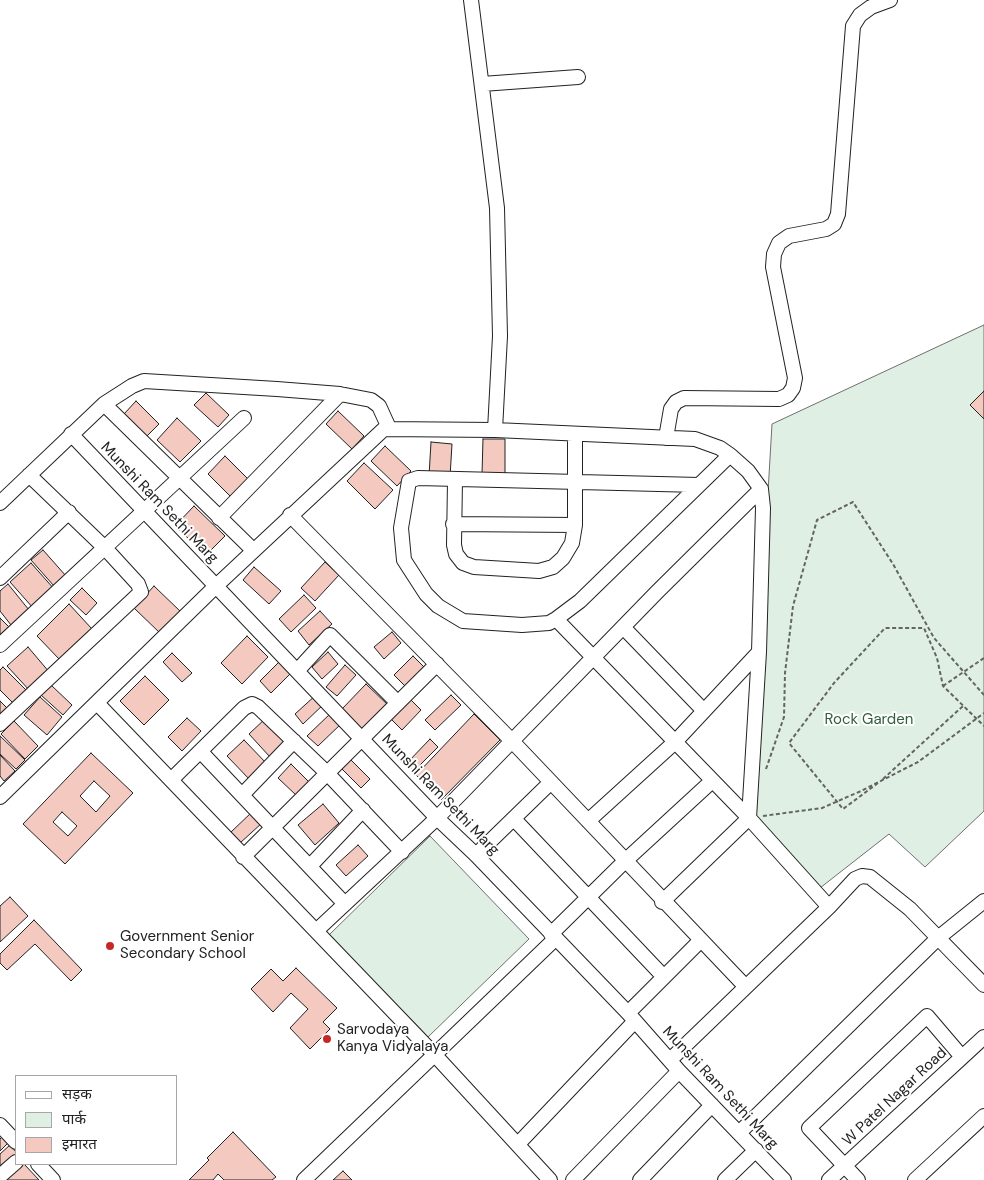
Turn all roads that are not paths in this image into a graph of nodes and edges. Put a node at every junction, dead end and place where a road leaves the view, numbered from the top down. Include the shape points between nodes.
1 (471, 0) edge
2 (890, 0) edge
3 (578, 77) dead end
4 (482, 84) junction
5 (340, 394) junction
6 (104, 404) junction
7 (244, 418) dead end
8 (389, 428) junction
9 (495, 430) junction
10 (71, 434) junction
11 (575, 434) junction
12 (666, 438) junction
13 (730, 455) junction
14 (29, 475) junction
15 (179, 479) junction
16 (455, 480) junction
17 (576, 481) junction
18 (699, 485) junction
19 (761, 489) junction
20 (0, 503) edge
21 (69, 512) junction
22 (144, 512) junction
23 (290, 515) junction
24 (219, 518) junction
25 (453, 524) junction
26 (576, 526) junction
27 (105, 548) junction
28 (253, 550) junction
29 (0, 578) edge
30 (216, 586) junction
31 (556, 619) junction
32 (624, 627) junction
33 (0, 645) edge
34 (759, 652) junction
35 (593, 659) junction
36 (437, 664) junction
37 (298, 670) junction
38 (97, 703) junction
39 (398, 703) junction
40 (704, 711) junction
41 (0, 724) edge
42 (363, 738) junction
43 (294, 741) junction
44 (512, 741) junction
45 (675, 742) junction
46 (201, 752) junction
47 (327, 773) junction
48 (171, 780) junction
49 (712, 781) junction
50 (550, 783) junction
51 (242, 795) junction
52 (0, 797) edge
53 (363, 810) junction
54 (437, 818) junction
55 (749, 818) junction
56 (514, 819) junction
57 (588, 821) junction
58 (273, 827) junction
59 (402, 852) junction
60 (476, 855) junction
61 (244, 856) junction
62 (625, 862) junction
63 (311, 865) junction
64 (588, 898) junction
65 (984, 901) edge
66 (662, 902) junction
67 (345, 904) junction
68 (830, 907) junction
69 (316, 931) junction
70 (553, 937) junction
71 (938, 938) junction
72 (700, 941) junction
73 (664, 977) junction
74 (984, 985) edge
75 (745, 986) junction
76 (632, 1017) junction
77 (984, 1037) edge
78 (434, 1054) junction
79 (962, 1057) junction
80 (670, 1060) junction
81 (679, 1071) junction
82 (712, 1104) junction
83 (984, 1116) edge
84 (0, 1125) edge
85 (739, 1133) junction
86 (15, 1141) edge
87 (518, 1144) junction
88 (756, 1150) junction
89 (15, 1163) edge
90 (39, 1165) edge
91 (843, 1167) junction
92 (0, 1176) edge
93 (53, 1180) edge
94 (304, 1180) edge
95 (550, 1180) edge
96 (573, 1180) edge
97 (640, 1180) edge
98 (724, 1180) edge
99 (784, 1180) edge
100 (829, 1180) edge
101 (858, 1180) edge
102 (915, 1180) edge

1 - 4 street
2 - 12 street via 870,7 853,26 838,214 834,224 826,229 789,236 779,243 774,254 773,267 795,378 793,388 779,399 684,398 671,409
3 - 4 street
4 - 9 street via 497,208 500,271
5 - 6 street via 149,381 132,386
5 - 8 street via 376,402
5 - 24 street
6 - 10 street
6 - 15 street
7 - 15 street
8 - 9 street
8 - 23 street via 376,435
9 - 11 street
10 - 14 street
10 - 22 street, Munshi Ram Sethi Marg
11 - 12 street
11 - 17 street
12 - 13 street via 695,439
13 - 18 street
13 - 19 street via 748,471
14 - 20 street
14 - 21 street
15 - 22 street
15 - 24 street
16 - 17 street
16 - 25 street
16 - 31 street via 412,478 407,485 401,528 404,560 426,594 438,606 463,620 522,625 549,623
17 - 18 street
17 - 26 street
18 - 31 street via 580,601
19 - 32 street
19 - 34 street
21 - 27 street
21 - 29 street
22 - 27 street
22 - 30 street, Munshi Ram Sethi Marg
23 - 28 street
23 - 36 street
24 - 28 street
25 - 26 street
25 - 26 street via 455,549 463,563 474,567 539,571 563,558 572,543
27 - 33 street
27 - 41 street via 138,584 141,592
28 - 30 street
30 - 37 street, Munshi Ram Sethi Marg
30 - 38 street
31 - 35 street
32 - 35 street
32 - 40 street
34 - 40 street
34 - 55 street
35 - 44 street
35 - 45 street
36 - 39 street
36 - 44 street
37 - 39 street via 330,635
37 - 42 street, Munshi Ram Sethi Marg
38 - 48 street
38 - 52 street
39 - 42 street
40 - 45 street
42 - 47 street
42 - 54 street, Munshi Ram Sethi Marg
43 - 46 street via 258,707 248,705
43 - 47 street
43 - 51 street
44 - 50 street
44 - 54 street
45 - 49 street
45 - 57 street
46 - 48 street
46 - 51 street
47 - 53 street
47 - 58 street
48 - 61 street
49 - 55 street
49 - 62 street
50 - 56 street
50 - 57 street
51 - 58 street
53 - 59 street
53 - 63 street
54 - 59 street
54 - 60 street, Munshi Ram Sethi Marg
55 - 66 street
55 - 68 street
56 - 60 street
56 - 64 street
57 - 62 street
58 - 61 street
58 - 63 street
59 - 67 street
60 - 70 street, Munshi Ram Sethi Marg
61 - 69 street
62 - 64 street
62 - 66 street
63 - 67 street
64 - 70 street
64 - 73 street
65 - 71 street
66 - 72 street
67 - 69 street
68 - 71 street via 855,879 870,877 910,909
68 - 75 street
69 - 78 street
70 - 76 street, Munshi Ram Sethi Marg
70 - 78 street
71 - 74 street
71 - 85 street
72 - 73 street
72 - 75 street
73 - 76 street
75 - 80 street
76 - 80 street, Munshi Ram Sethi Marg
76 - 87 street
77 - 79 street, W Patel Nagar Road
78 - 87 street
78 - 94 street
79 - 91 street, W Patel Nagar Road
79 - 91 street via 927,1016 809,1128
80 - 81 street, Munshi Ram Sethi Marg
81 - 82 street, Munshi Ram Sethi Marg
81 - 96 street
82 - 85 street, Munshi Ram Sethi Marg
82 - 97 street
83 - 102 street
84 - 86 street
85 - 88 street, Munshi Ram Sethi Marg
87 - 95 street
88 - 98 street
88 - 99 street, Munshi Ram Sethi Marg
89 - 92 street
90 - 93 street
91 - 100 street, W Patel Nagar Road
91 - 101 street

